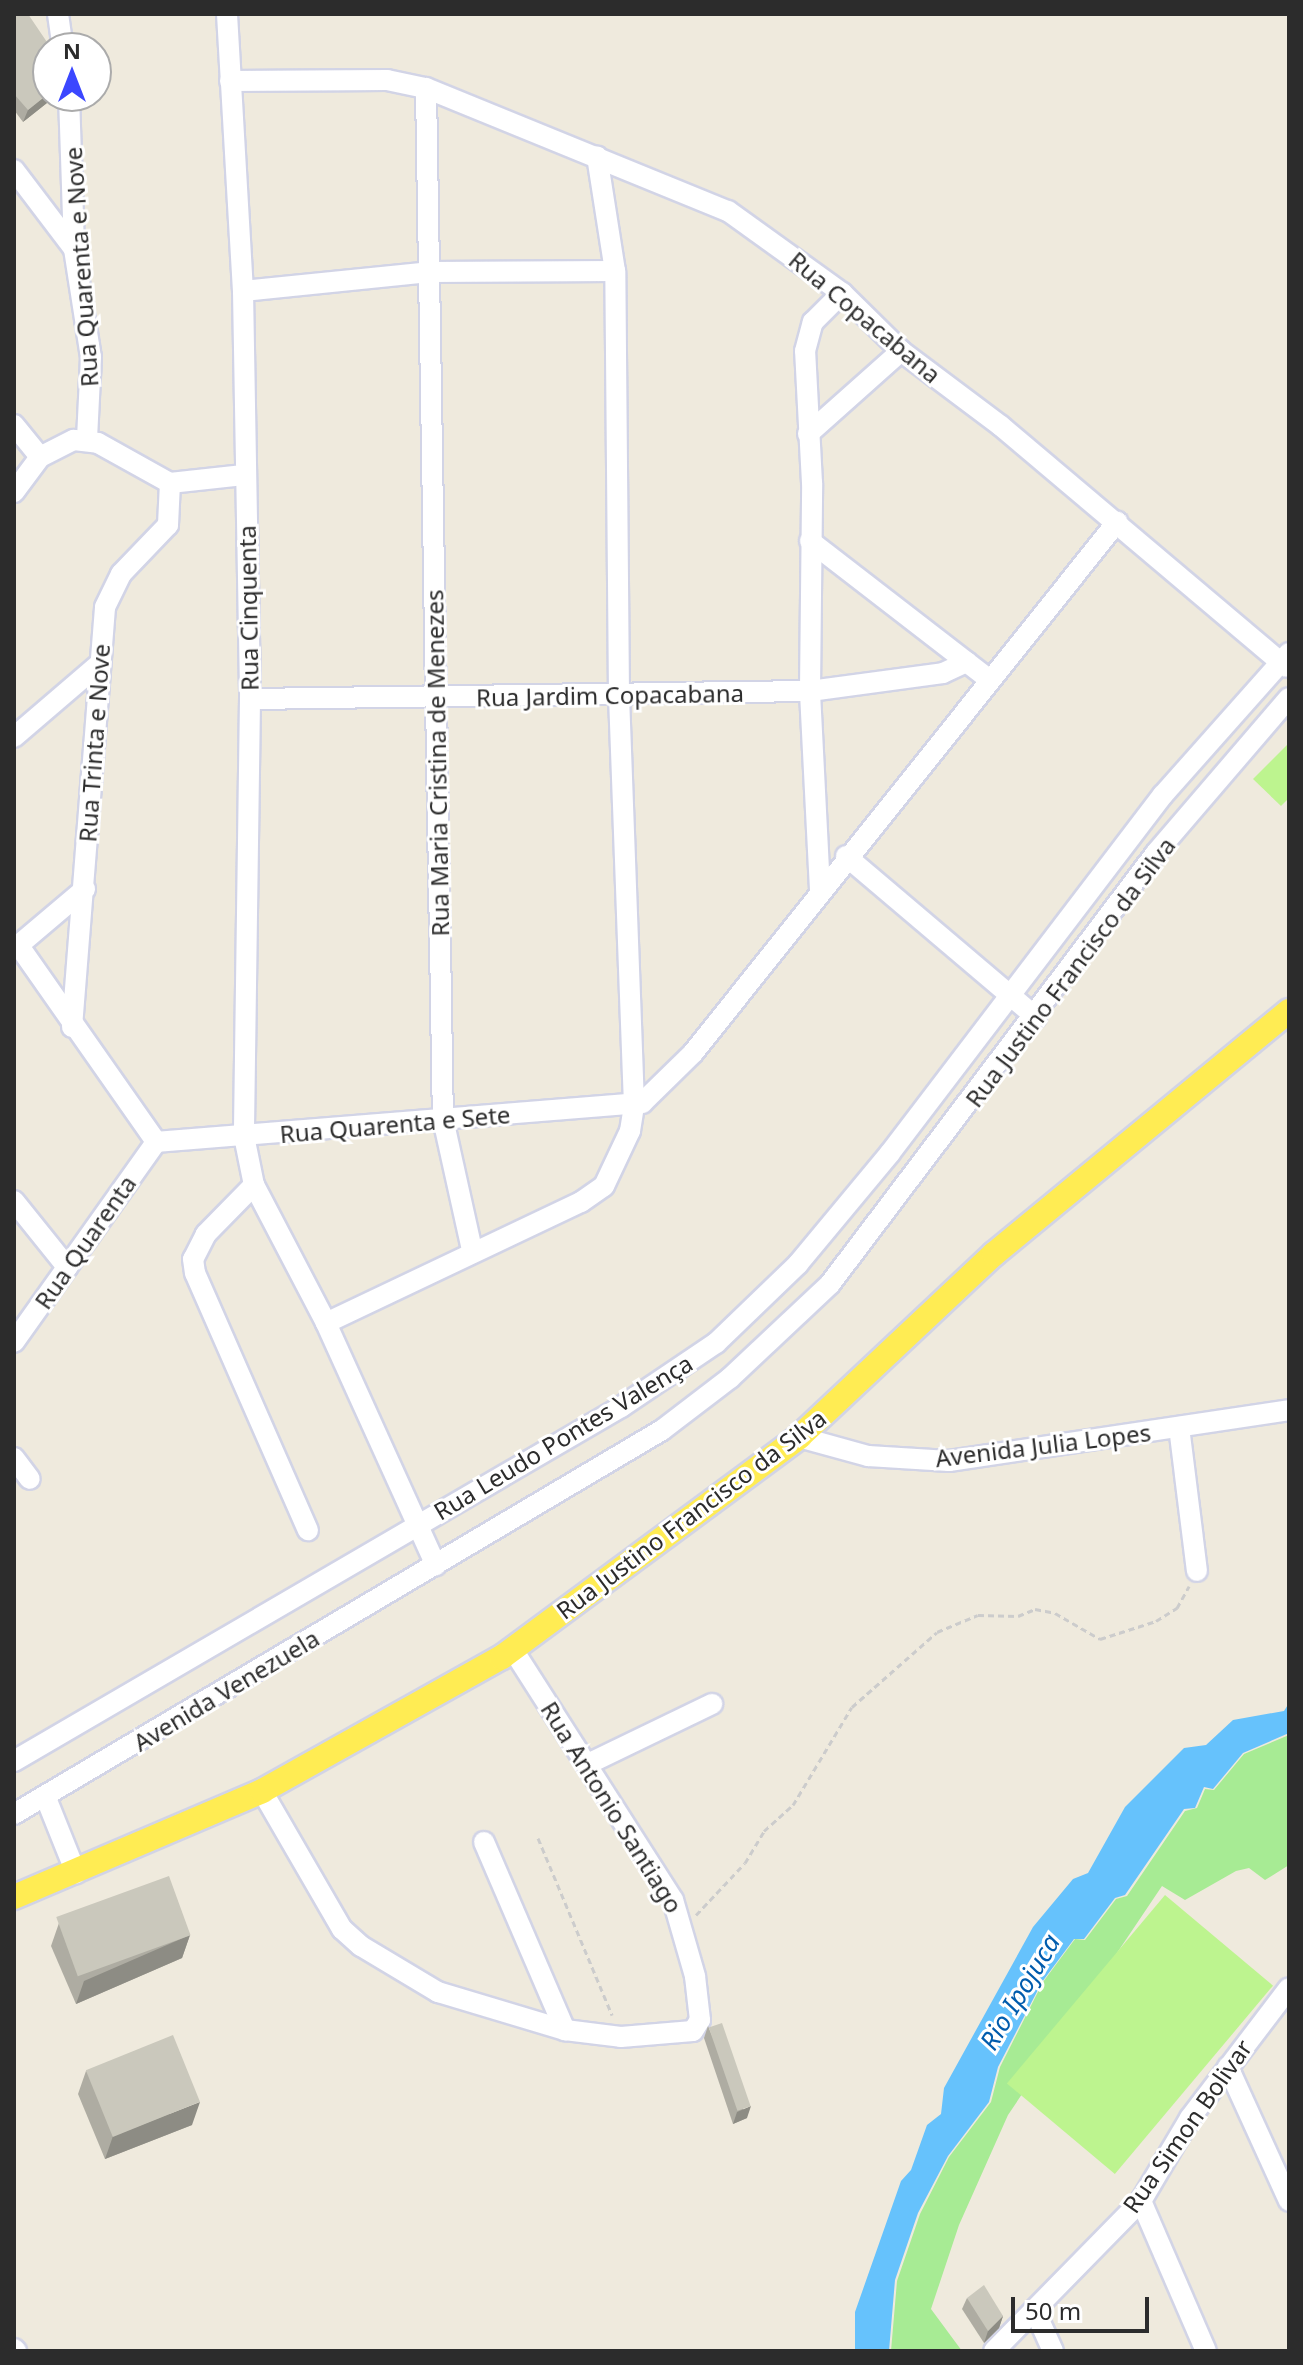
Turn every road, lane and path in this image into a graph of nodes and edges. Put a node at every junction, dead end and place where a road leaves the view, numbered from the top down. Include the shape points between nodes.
1 (227, 14) edge
2 (230, 81) junction
3 (426, 88) junction
4 (70, 112) edge
5 (597, 156) junction
6 (14, 170) edge
7 (74, 249) junction
8 (615, 271) junction
9 (429, 272) junction
10 (243, 291) junction
11 (842, 293) junction
12 (901, 351) junction
13 (14, 425) edge
14 (808, 434) junction
15 (87, 439) junction
16 (40, 457) junction
17 (244, 475) junction
18 (170, 483) junction
19 (14, 492) edge
20 (1117, 522) junction
21 (810, 541) junction
22 (1286, 661) edge
23 (967, 662) junction
24 (98, 665) junction
25 (990, 680) junction
26 (810, 691) junction
27 (619, 696) junction
28 (1289, 698) edge
29 (250, 699) junction
30 (436, 699) junction
31 (14, 737) edge
32 (846, 856) junction
33 (85, 889) junction
34 (820, 890) junction
35 (16, 947) edge
36 (1012, 995) junction
37 (1289, 1011) edge
38 (1036, 1017) junction
39 (72, 1027) junction
40 (634, 1105) junction
41 (443, 1119) junction
42 (244, 1136) junction
43 (156, 1142) junction
44 (254, 1185) junction
45 (14, 1201) edge
46 (472, 1250) junction
47 (67, 1267) junction
48 (326, 1323) junction
49 (14, 1342) edge
50 (1289, 1410) edge
51 (1179, 1427) junction
52 (799, 1437) junction
53 (14, 1458) edge
54 (30, 1479) dead end
55 (418, 1525) junction
56 (308, 1530) dead end
57 (436, 1565) junction
58 (1197, 1571) joint
59 (513, 1650) junction
60 (712, 1704) dead end
61 (14, 1761) edge
62 (588, 1764) junction
63 (262, 1791) junction
64 (46, 1798) junction
65 (14, 1814) edge
66 (538, 1838) dead end
67 (484, 1842) dead end
68 (76, 1873) junction
69 (14, 1897) edge
70 (683, 1924) junction
71 (1286, 1996) edge
72 (565, 2030) junction
73 (621, 2037) junction
74 (1228, 2067) junction
75 (1282, 2164) edge
76 (1141, 2201) junction
77 (1289, 2201) edge
78 (1035, 2311) junction
79 (994, 2351) edge
80 (1053, 2351) edge
81 (1206, 2351) edge

1 - 2 street, Rua Cinquenta
2 - 3 street, Rua Copacabana via 387,80
2 - 10 street, Rua Cinquenta
3 - 5 street, Rua Copacabana
3 - 9 street, Rua Maria Cristina de Menezes
4 - 7 street, Rua Quarenta e Nove
5 - 8 street
5 - 11 street, Rua Copacabana via 728,211
6 - 7 street
7 - 15 street, Rua Quarenta e Nove via 91,357
8 - 9 street
8 - 27 street
9 - 10 street
9 - 30 street, Rua Maria Cristina de Menezes
10 - 17 street, Rua Cinquenta
11 - 12 street, Rua Copacabana
11 - 14 street via 822,309 808,333
12 - 14 street
12 - 20 street, Rua Copacabana
13 - 16 street
14 - 21 street
15 - 16 street
15 - 18 street
16 - 19 street
17 - 18 street
17 - 29 street, Rua Cinquenta
18 - 24 street, Rua Trinta e Nove via 168,525 111,588
20 - 22 street, Rua Copacabana
20 - 25 street
21 - 23 street
21 - 26 street
22 - 36 street, Rua Leudo Pontes Valença via 1163,795
23 - 25 street
23 - 26 street, Rua Jardim Copacabana via 943,673
24 - 31 street
24 - 33 street, Rua Trinta e Nove
25 - 32 street
26 - 27 street, Rua Jardim Copacabana
26 - 34 street
27 - 30 street, Rua Jardim Copacabana
27 - 40 street
28 - 38 street, Rua Justino Francisco da Silva via 1156,853
29 - 30 street, Rua Jardim Copacabana
29 - 42 street, Rua Cinquenta
30 - 41 street, Rua Maria Cristina de Menezes
32 - 34 street
32 - 36 street
33 - 35 street
33 - 39 street, Rua Trinta e Nove
34 - 40 street via 693,1053 650,1098
35 - 39 street
36 - 38 street
36 - 55 street, Rua Leudo Pontes Valença via 798,1264 716,1343 621,1407
37 - 52 main road, Rua Justino Francisco da Silva via 994,1254
38 - 57 street, Rua Justino Francisco da Silva via 830,1284 730,1378 662,1430
39 - 43 street
40 - 41 street, Rua Quarenta e Sete
40 - 46 street via 625,1150 604,1186 581,1202
41 - 42 street, Rua Quarenta e Sete
41 - 46 street, Rua Maria Cristina de Menezes
42 - 43 street, Rua Quarenta e Sete
42 - 44 street, Rua Cinquenta
43 - 47 street, Rua Quarenta
44 - 48 street, Rua Cinquenta
44 - 56 street via 196,1249 195,1273
45 - 47 street
46 - 48 street
47 - 49 street, Rua Quarenta
48 - 55 street, Rua Cinquenta
50 - 51 street, Avenida Julia Lopes
51 - 52 street, Avenida Julia Lopes via 949,1461 868,1456
51 - 58 street
52 - 59 main road, Rua Justino Francisco da Silva
53 - 54 street
55 - 57 street, Rua Cinquenta
55 - 61 street, Rua Leudo Pontes Valença
57 - 64 street, Avenida Venezuela
58 - 70 path via 1177,1608 1120,1635 1100,1639 1055,1613 1035,1609 1018,1616 978,1615 937,1632 852,1707 793,1805 764,1831 711,1904
59 - 62 street, Rua Antonio Santiago
59 - 63 main road, Rua Justino Francisco da Silva
60 - 62 street
62 - 70 street, Rua Antonio Santiago
63 - 68 main road, Rua Justino Francisco da Silva
63 - 72 street via 321,1896 361,1946 438,1992
64 - 65 street, Avenida Venezuela
64 - 68 street
66 - 73 path
67 - 72 street
68 - 69 main road, Rua Justino Francisco da Silva
70 - 73 street, Rua Antonio Santiago via 700,2020 693,2031 684,2033
71 - 74 street, Rua Simon Bolivar
72 - 73 street
74 - 75 street
74 - 76 street, Rua Simon Bolivar via 1158,2165
75 - 77 street
76 - 78 street, Rua Simon Bolivar via 1061,2278
76 - 81 street
78 - 79 street, Rua Simon Bolivar
78 - 80 street

